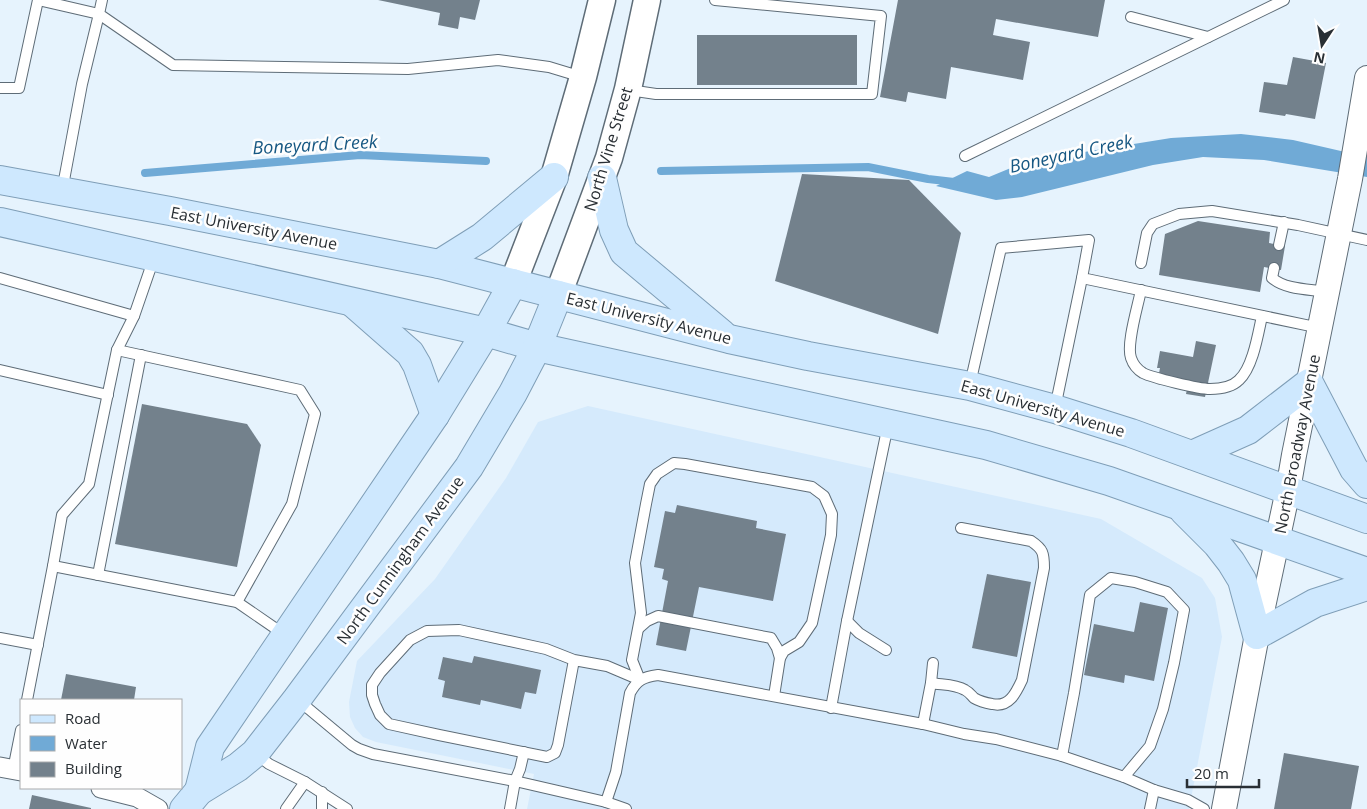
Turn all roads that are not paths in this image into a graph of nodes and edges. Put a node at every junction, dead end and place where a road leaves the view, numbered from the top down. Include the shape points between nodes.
1 (38, 0) edge
2 (102, 0) edge
3 (602, 0) edge
4 (647, 0) edge
5 (715, 0) edge
6 (1284, 0) edge
7 (99, 14) junction
8 (1131, 17) dead end
9 (1208, 38) junction
10 (583, 77) junction
11 (1367, 78) edge
12 (0, 88) edge
13 (628, 89) junction
14 (964, 156) dead end
15 (554, 177) junction
16 (602, 178) junction
17 (0, 180) edge
18 (62, 192) junction
19 (0, 222) edge
20 (1284, 222) junction
21 (1338, 234) junction
22 (1367, 240) edge
23 (1279, 245) dead end
24 (154, 257) junction
25 (1141, 263) dead end
26 (439, 264) junction
27 (1274, 268) dead end
28 (0, 278) edge
29 (1082, 278) junction
30 (513, 283) junction
31 (1142, 290) junction
32 (1327, 292) junction
33 (558, 295) junction
34 (352, 302) junction
35 (134, 316) junction
36 (1262, 316) junction
37 (1320, 328) junction
38 (486, 332) junction
39 (729, 339) junction
40 (537, 346) junction
41 (117, 350) junction
42 (141, 355) junction
43 (0, 370) edge
44 (1309, 383) junction
45 (970, 386) junction
46 (108, 395) junction
47 (1055, 409) junction
48 (435, 415) junction
49 (888, 423) junction
50 (1192, 455) junction
51 (1367, 484) edge
52 (1288, 490) junction
53 (1178, 505) junction
54 (1367, 519) edge
55 (961, 528) dead end
56 (1277, 540) junction
57 (53, 566) junction
58 (1367, 572) edge
59 (98, 575) junction
60 (1367, 586) edge
61 (238, 602) junction
62 (847, 621) junction
63 (639, 628) junction
64 (286, 635) junction
65 (1257, 635) junction
66 (0, 638) edge
67 (38, 645) junction
68 (886, 650) dead end
69 (780, 658) junction
70 (574, 660) junction
71 (932, 662) dead end
72 (640, 680) junction
73 (931, 683) junction
74 (774, 696) junction
75 (27, 699) edge
76 (297, 699) junction
77 (831, 708) junction
78 (923, 724) junction
79 (20, 734) edge
80 (524, 752) junction
81 (255, 753) junction
82 (1062, 756) junction
83 (12, 769) edge
84 (1124, 777) junction
85 (305, 782) junction
86 (515, 782) junction
87 (105, 789) edge
88 (1154, 790) junction
89 (322, 792) junction
90 (191, 800) edge
91 (606, 802) junction
92 (158, 809) edge
93 (286, 809) edge
94 (322, 809) edge
95 (347, 809) edge
96 (510, 809) edge
97 (626, 809) edge
98 (1150, 809) edge
99 (1204, 809) edge
100 (1224, 809) edge

1 - 7 lane
1 - 12 lane via 19,88
2 - 7 lane
3 - 10 main road
4 - 13 main road, North Vine Street
5 - 13 lane via 881,16 872,94 656,94
6 - 9 lane
7 - 10 lane via 173,65 408,69 498,60 549,67
7 - 18 lane
8 - 9 lane
9 - 14 lane
10 - 15 main road
11 - 21 street, North Broadway Avenue
13 - 16 main road, North Vine Street
15 - 26 main road via 482,237
15 - 30 main road
16 - 33 main road, North Vine Street
16 - 39 main road via 614,230 624,252
17 - 18 main road, East University Avenue
18 - 26 main road, East University Avenue
19 - 24 main road
20 - 21 lane
20 - 23 lane
20 - 25 lane via 1212,211 1179,214 1153,224 1147,233
21 - 22 lane
21 - 32 street, North Broadway Avenue
24 - 34 main road
24 - 35 lane
26 - 30 main road, East University Avenue
27 - 32 lane via 1272,278 1277,282
28 - 35 lane
29 - 31 lane
29 - 45 lane via 1089,240 1001,248
29 - 47 lane
30 - 33 main road, East University Avenue
30 - 38 main road, North Cunningham Avenue
31 - 36 lane
31 - 36 lane via 1130,342 1130,357 1142,372 1190,386 1210,390 1229,387 1238,381 1250,359
32 - 37 street, North Broadway Avenue
33 - 39 main road, East University Avenue
33 - 40 main road, North Cunningham Avenue
34 - 38 main road
34 - 48 main road via 410,353
35 - 41 lane
36 - 37 lane
37 - 44 street, North Broadway Avenue
38 - 40 main road
38 - 48 main road, North Cunningham Avenue
39 - 45 main road, East University Avenue
40 - 49 main road
40 - 76 main road, North Cunningham Avenue via 468,467
41 - 42 lane
41 - 46 lane
42 - 59 lane
42 - 61 lane via 300,390 316,414 292,504
43 - 46 lane
44 - 50 main road via 1248,430
44 - 51 main road via 1354,469
44 - 52 street, North Broadway Avenue
45 - 47 main road, East University Avenue
46 - 57 lane via 89,484 62,515
47 - 50 main road, East University Avenue
48 - 64 main road, North Cunningham Avenue
49 - 53 main road via 1004,450
49 - 62 lane
50 - 52 main road, East University Avenue
52 - 54 main road, East University Avenue
52 - 56 street, North Broadway Avenue
53 - 56 main road
53 - 65 main road via 1217,544 1242,580
55 - 73 lane via 1031,541 1044,556 1044,568 1022,680 1015,695 1007,703 997,705 985,703 955,686
56 - 58 main road
56 - 65 street, North Broadway Avenue
57 - 59 lane
57 - 67 lane
59 - 61 lane
60 - 65 main road via 1316,603
61 - 64 lane
62 - 68 lane
62 - 77 lane
63 - 69 lane via 658,616 771,638
63 - 69 lane via 641,612 635,563 650,484 657,474 674,463 812,487 824,496 832,514 831,536 812,624 800,642 784,651
63 - 72 lane via 632,660
64 - 90 main road, North Cunningham Avenue via 210,747
65 - 100 street, North Broadway Avenue
66 - 67 lane
67 - 75 lane
69 - 74 lane
70 - 72 lane via 607,666
70 - 80 lane via 555,753 547,757
70 - 80 lane via 546,649 459,630 427,631 410,640 372,685 375,704 389,724
71 - 73 lane
72 - 74 lane via 658,675
72 - 91 lane via 630,694 616,772
73 - 78 lane
74 - 77 lane
76 - 81 main road, North Cunningham Avenue
76 - 86 lane via 359,749
77 - 78 lane
78 - 82 lane
79 - 83 lane
80 - 86 lane
81 - 85 lane via 268,764
81 - 90 main road, North Cunningham Avenue
82 - 84 lane
82 - 84 lane via 1090,595 1112,578 1168,592 1184,610 1165,700 1150,746
84 - 88 lane
85 - 89 lane
85 - 93 lane
86 - 91 lane
86 - 96 lane
87 - 92 street via 137,797
88 - 98 lane
88 - 99 lane via 1194,802
89 - 94 lane
89 - 95 lane
91 - 97 lane

